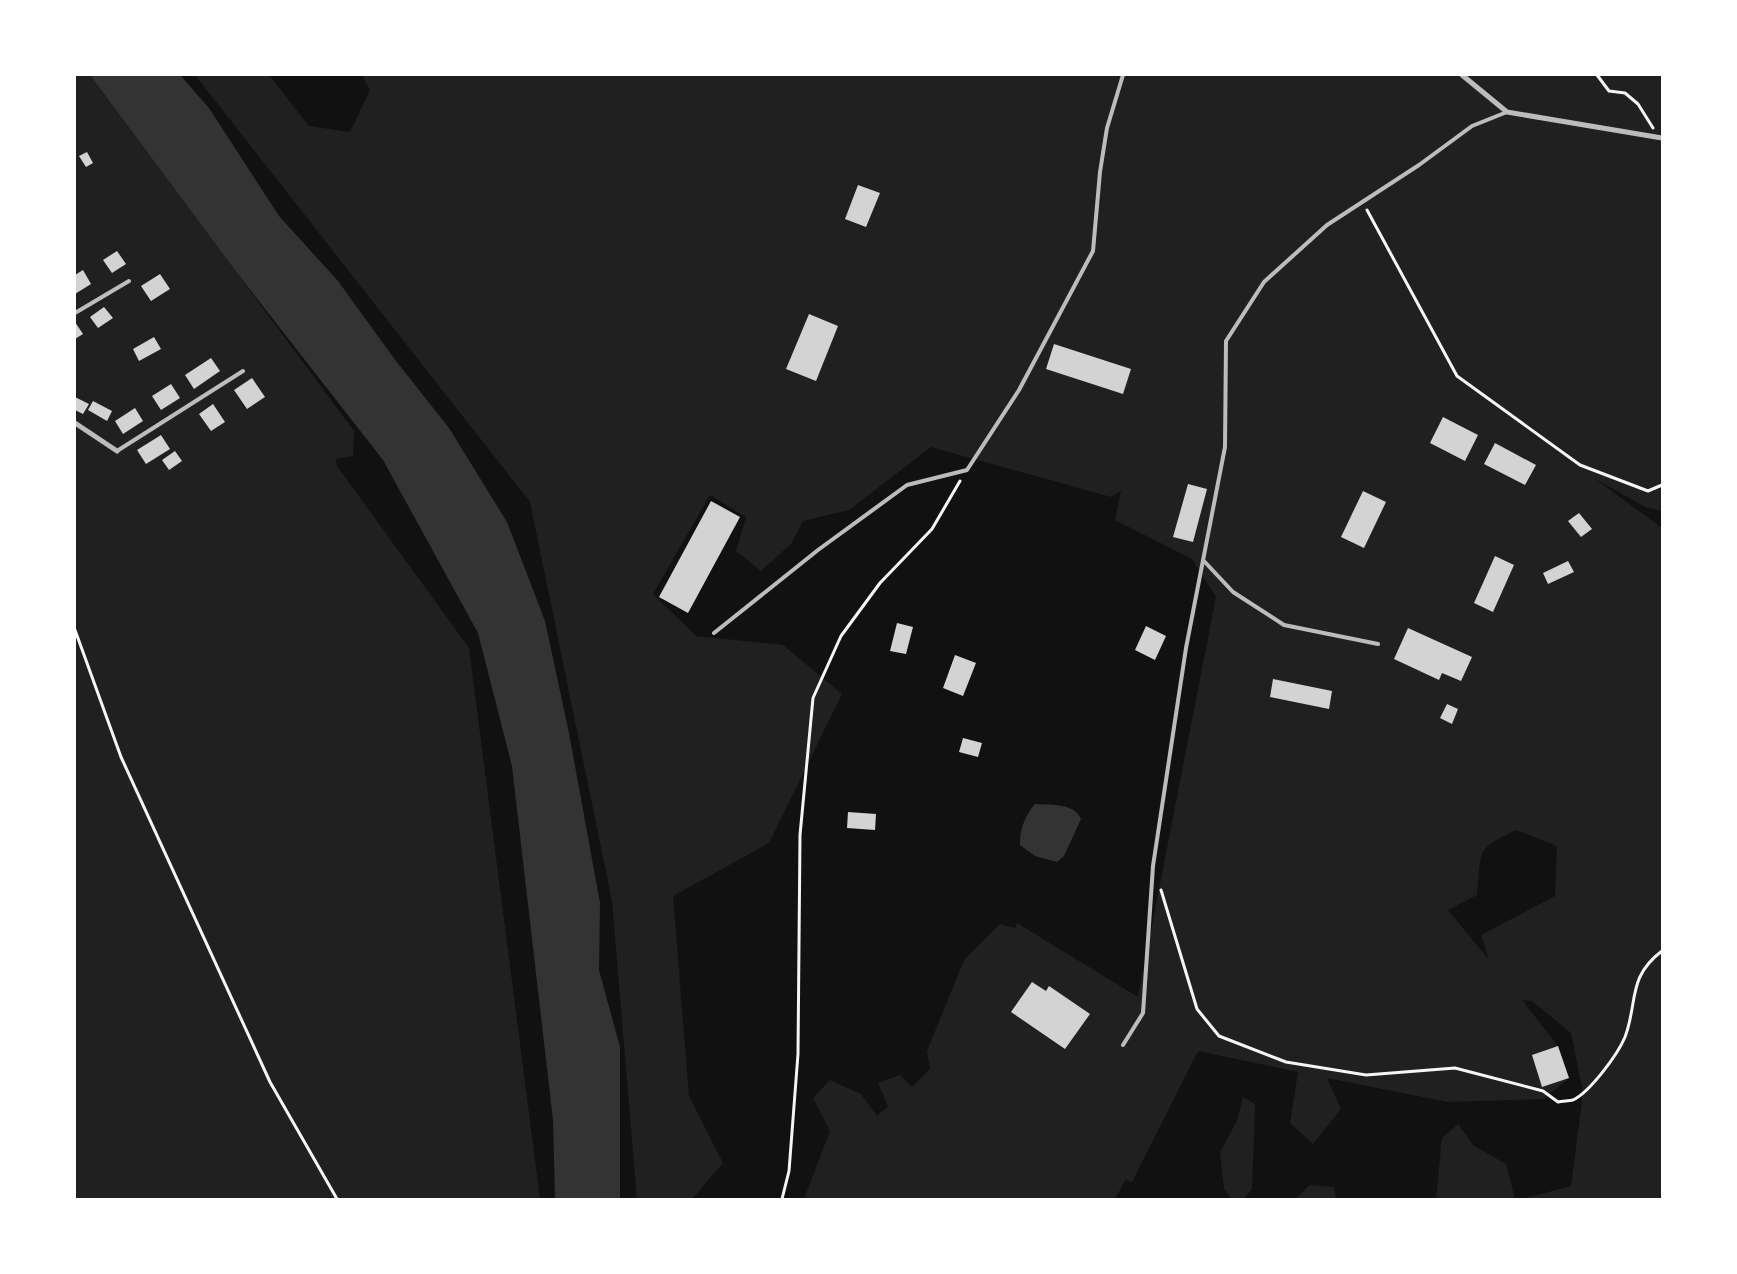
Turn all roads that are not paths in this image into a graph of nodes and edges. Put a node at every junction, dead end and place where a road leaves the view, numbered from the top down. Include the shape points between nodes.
1 (1123, 75) edge
2 (1462, 75) edge
3 (1507, 112) junction
4 (1659, 138) edge
5 (129, 280) dead end
6 (75, 314) edge
7 (242, 371) dead end
8 (75, 423) edge
9 (117, 451) joint
10 (1204, 560) junction
11 (714, 633) dead end
12 (1378, 644) dead end
13 (1123, 1045) dead end

1 - 11 lane via 1107,128 1093,251 1019,390 967,470 908,485 818,550
2 - 3 street
3 - 4 street
3 - 10 lane via 1472,126 1327,225 1264,282 1226,341 1225,447
5 - 6 lane
7 - 9 lane
8 - 9 street
10 - 12 lane via 1233,592 1284,625
10 - 13 lane via 1186,648 1154,866 1143,1013

